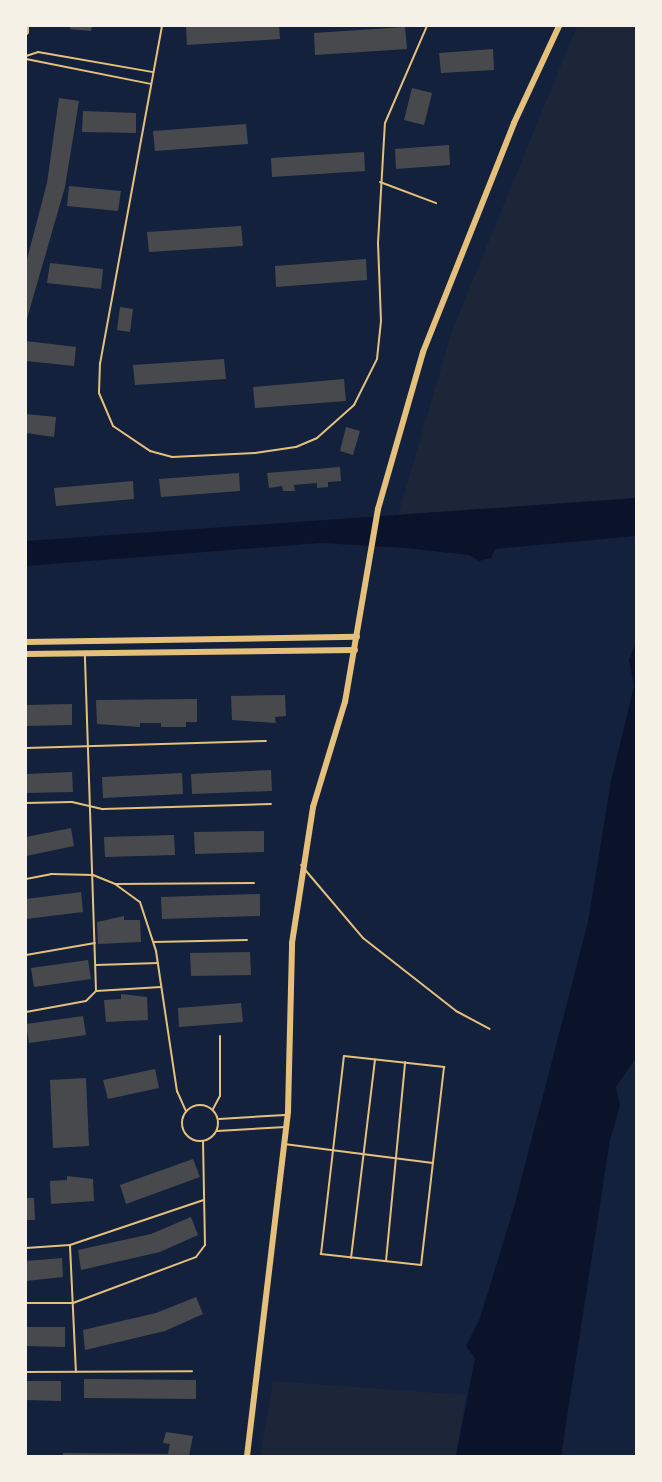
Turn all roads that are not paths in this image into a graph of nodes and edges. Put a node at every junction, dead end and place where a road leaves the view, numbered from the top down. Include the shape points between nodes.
1 (27, 26) edge
2 (162, 26) edge
3 (427, 26) edge
4 (558, 26) edge
5 (26, 32) edge
6 (26, 58) edge
7 (153, 72) junction
8 (151, 84) junction
9 (380, 182) junction
10 (436, 203) dead end
11 (357, 637) junction
12 (26, 642) edge
13 (355, 650) junction
14 (85, 653) junction
15 (26, 654) edge
16 (266, 741) dead end
17 (88, 746) junction
18 (26, 748) edge
19 (26, 803) edge
20 (271, 804) dead end
21 (90, 806) junction
22 (301, 866) junction
23 (93, 875) junction
24 (26, 879) edge
25 (254, 883) dead end
26 (115, 884) junction
27 (247, 940) dead end
28 (153, 942) junction
29 (95, 943) junction
30 (26, 955) edge
31 (158, 963) junction
32 (96, 965) junction
33 (161, 987) junction
34 (96, 991) junction
35 (26, 1012) edge
36 (490, 1029) dead end
37 (220, 1036) dead end
38 (375, 1059) junction
39 (405, 1062) junction
40 (213, 1109) junction
41 (186, 1111) junction
42 (288, 1115) junction
43 (219, 1119) junction
44 (286, 1127) junction
45 (217, 1131) junction
46 (203, 1141) junction
47 (284, 1144) junction
48 (333, 1150) junction
49 (364, 1154) junction
50 (396, 1158) junction
51 (433, 1163) junction
52 (204, 1200) junction
53 (70, 1245) junction
54 (26, 1248) edge
55 (351, 1258) junction
56 (386, 1261) junction
57 (73, 1303) junction
58 (26, 1304) edge
59 (192, 1371) dead end
60 (26, 1372) edge
61 (76, 1372) junction
62 (248, 1456) edge

1 - 5 street
2 - 7 lane
3 - 9 lane via 385,123
4 - 11 street via 514,123 423,352 378,508
6 - 7 lane via 38,52
6 - 8 lane
7 - 8 lane
8 - 9 lane via 99,363 99,393 113,426 150,451 172,457 296,447 317,438 354,405 377,359 381,321
9 - 10 lane
11 - 12 street
11 - 13 street
13 - 14 street
13 - 22 street
14 - 15 street
14 - 17 lane
16 - 17 lane
17 - 18 lane
17 - 21 lane
19 - 21 lane via 72,802
20 - 21 lane
21 - 23 lane
22 - 36 lane via 363,938 456,1011
22 - 42 street via 292,943
23 - 24 lane via 51,874
23 - 26 lane
23 - 29 lane
25 - 26 lane
26 - 28 lane via 140,902
27 - 28 lane
28 - 31 lane
29 - 30 lane
29 - 32 lane
31 - 32 lane
31 - 33 lane
32 - 34 lane
33 - 34 lane
33 - 41 lane via 177,1091
34 - 35 lane via 86,1001
37 - 40 lane via 220,1096
38 - 39 lane
38 - 48 lane via 344,1056
38 - 49 lane
39 - 50 lane
39 - 51 lane via 444,1067
40 - 41 lane via 197,1105
40 - 43 lane
41 - 46 lane via 182,1123 186,1135
42 - 43 lane
42 - 44 street
43 - 45 lane
44 - 45 lane
44 - 47 street
45 - 46 lane
46 - 52 lane
47 - 48 lane
47 - 62 street
48 - 49 lane
48 - 55 lane via 321,1254
49 - 50 lane
49 - 55 lane
50 - 51 lane
50 - 56 lane
51 - 56 lane via 422,1265
52 - 53 lane
52 - 57 lane via 204,1245 196,1257
53 - 54 lane
53 - 57 lane
55 - 56 lane
57 - 58 lane
57 - 61 lane
59 - 61 lane
60 - 61 lane

